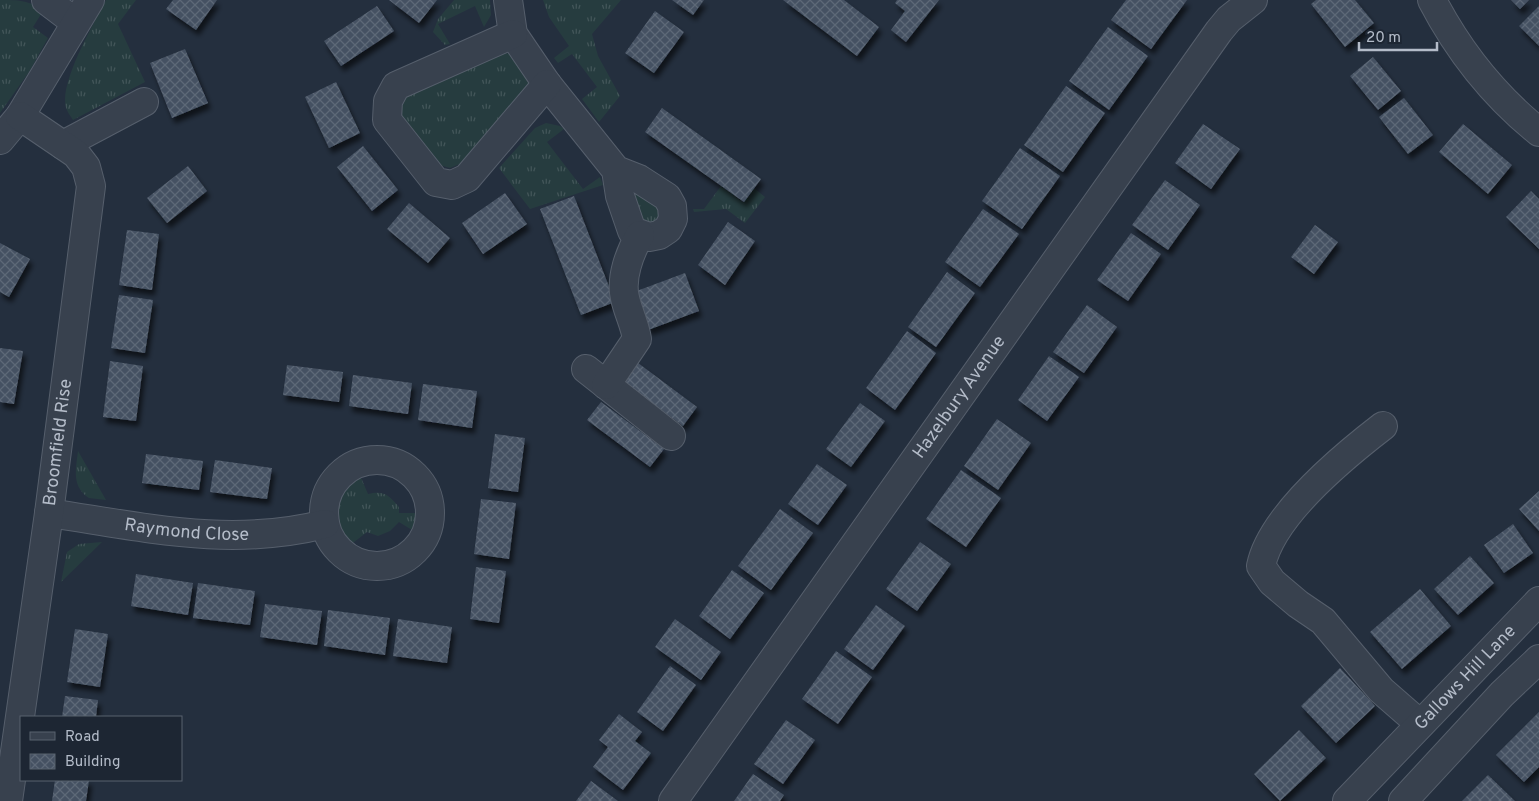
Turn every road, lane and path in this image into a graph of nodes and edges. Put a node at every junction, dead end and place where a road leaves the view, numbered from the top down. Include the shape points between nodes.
1 (46, 0) edge
2 (90, 0) edge
3 (508, 0) edge
4 (1253, 0) edge
5 (1432, 0) edge
6 (75, 22) junction
7 (513, 34) junction
8 (547, 84) junction
9 (144, 102) dead end
10 (20, 116) junction
11 (1539, 132) edge
12 (0, 140) edge
13 (63, 145) junction
14 (616, 170) junction
15 (640, 235) junction
16 (1383, 426) dead end
17 (671, 436) dead end
18 (49, 513) junction
19 (325, 524) dead end
20 (1539, 601) edge
21 (1539, 659) edge
22 (20, 716) edge
23 (20, 717) edge
24 (1420, 724) junction
25 (1392, 753) junction
26 (1422, 777) junction
27 (8, 801) edge
28 (674, 801) edge
29 (1346, 801) edge
30 (1402, 801) edge

1 - 6 street
2 - 6 street
3 - 7 street
4 - 28 street, Hazelbury Avenue via 1219,31
5 - 11 street via 1473,67
6 - 10 street
7 - 8 street
7 - 8 street via 396,86 388,101 387,120 436,182 452,185 467,178
8 - 14 street
9 - 13 street
10 - 12 street
10 - 13 street, Broomfield Rise
13 - 18 street, Broomfield Rise via 86,167 91,186
14 - 15 street via 620,196 632,231
14 - 15 street via 639,179 667,197 672,206 673,219 668,229 649,237
15 - 17 street via 633,247 624,281 637,339 596,377
16 - 24 street via 1339,460 1306,495 1264,550 1261,566 1272,582 1324,621 1381,690
18 - 19 street, Raymond Close via 203,536 294,532
18 - 22 street, Broomfield Rise
20 - 24 street, Gallows Hill Lane
21 - 26 street
23 - 27 street, Broomfield Rise
24 - 25 street, Gallows Hill Lane
25 - 26 street
25 - 29 street, Gallows Hill Lane
26 - 30 street

